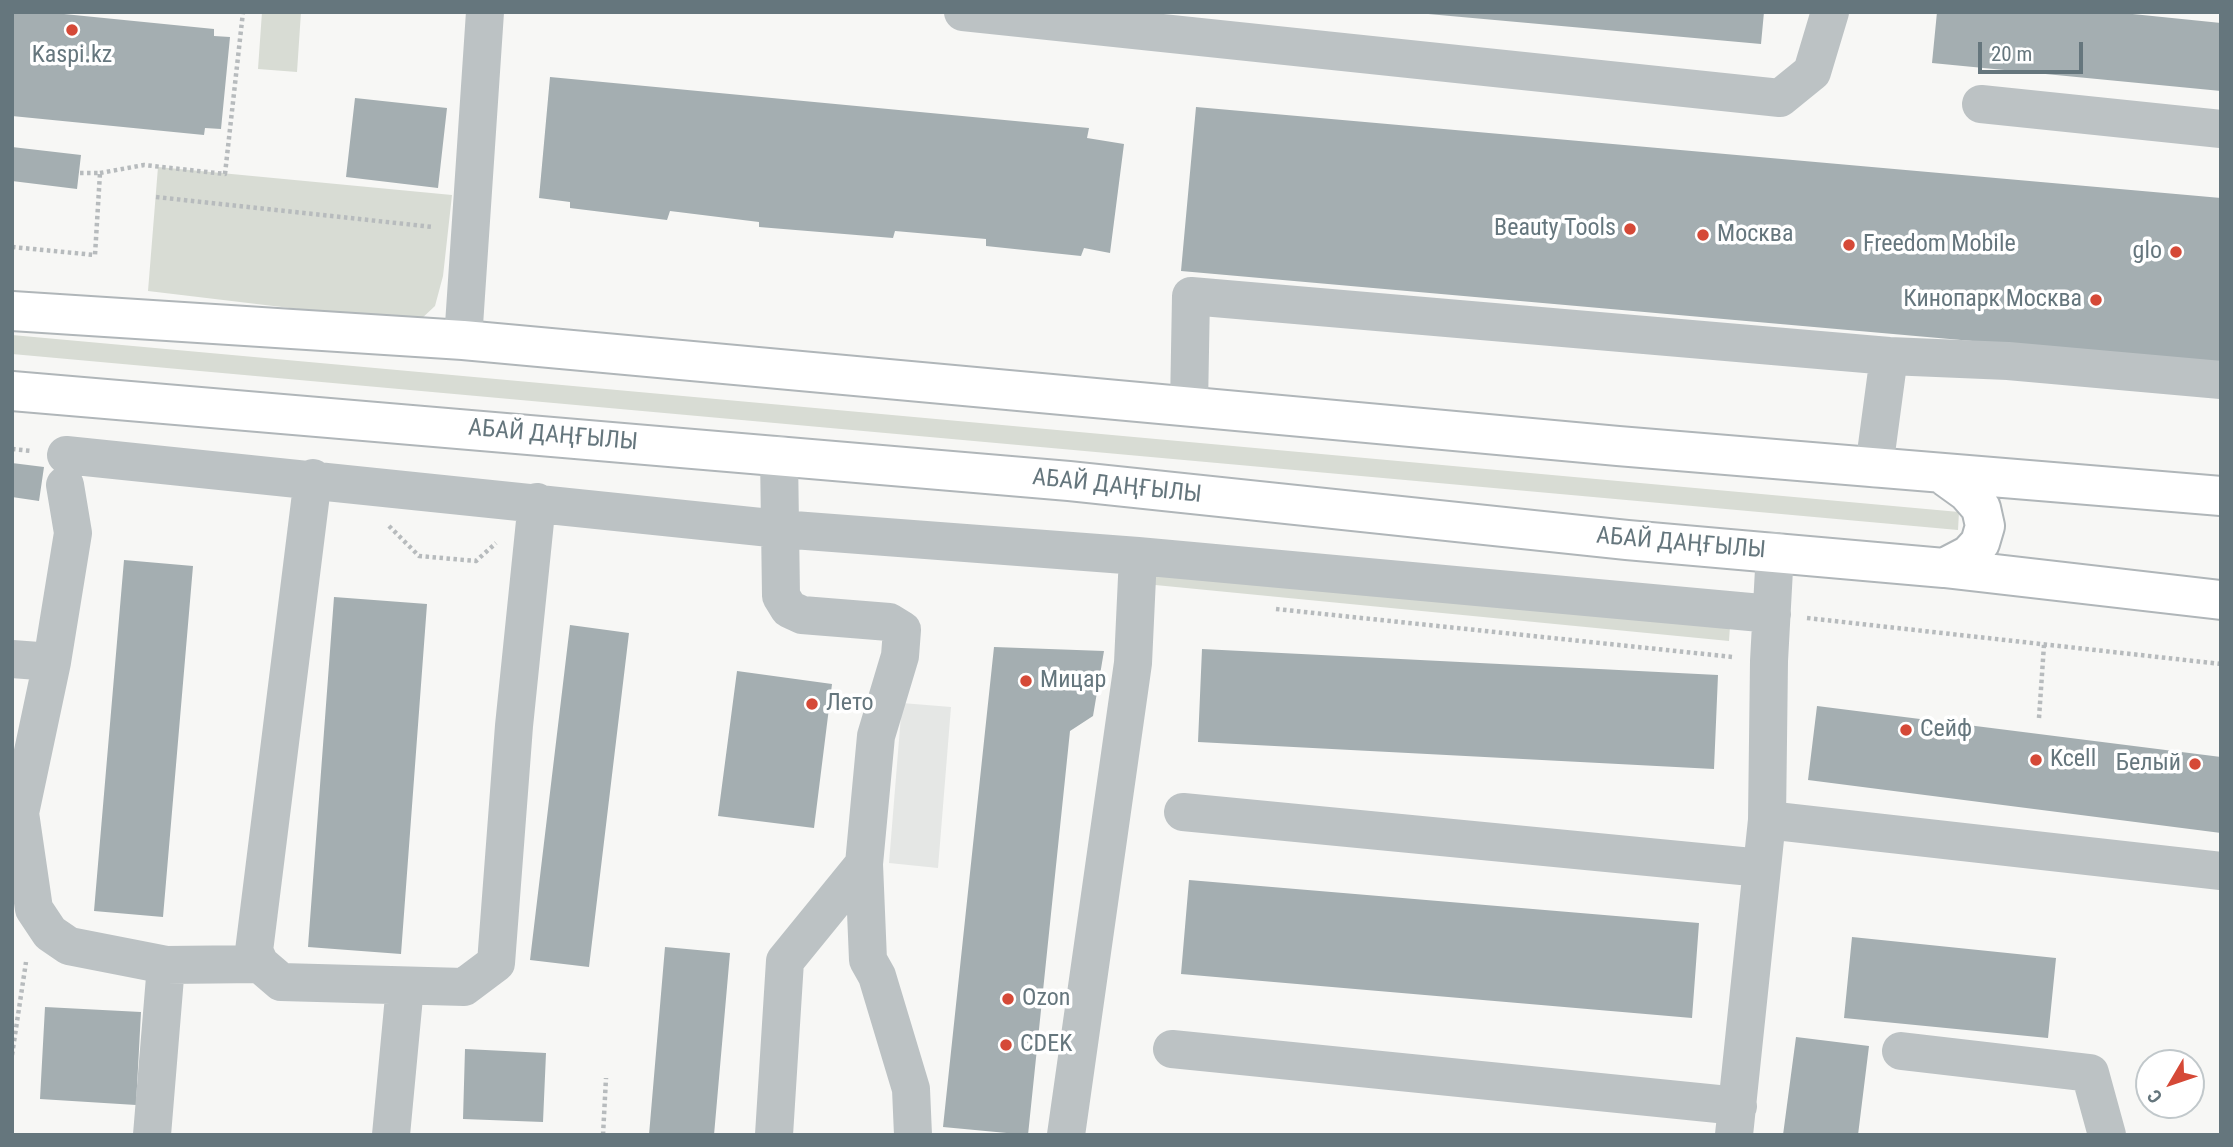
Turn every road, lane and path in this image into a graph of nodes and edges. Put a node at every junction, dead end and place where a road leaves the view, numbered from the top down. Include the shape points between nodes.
1 (243, 12) edge
2 (485, 12) edge
3 (963, 12) edge
4 (1830, 12) edge
5 (1981, 104) dead end
6 (2221, 129) edge
7 (79, 173) dead end
8 (100, 173) junction
9 (156, 197) dead end
10 (471, 231) junction
11 (12, 247) edge
12 (12, 310) edge
13 (463, 340) junction
14 (1889, 356) junction
15 (2221, 380) edge
16 (12, 391) edge
17 (1189, 406) junction
18 (779, 455) junction
19 (1874, 468) junction
20 (1942, 474) junction
21 (313, 478) junction
22 (2221, 496) edge
23 (537, 502) junction
24 (780, 529) junction
25 (1775, 551) junction
26 (1138, 556) junction
27 (1944, 568) junction
28 (2221, 600) edge
29 (1772, 614) junction
30 (2044, 645) junction
31 (12, 659) edge
32 (52, 662) junction
33 (2221, 664) edge
34 (2039, 718) dead end
35 (1183, 812) dead end
36 (1767, 820) junction
37 (864, 863) junction
38 (1762, 868) junction
39 (2221, 871) edge
40 (26, 895) edge
41 (260, 964) junction
42 (166, 965) junction
43 (405, 986) junction
44 (1172, 1049) dead end
45 (1901, 1051) dead end
46 (12, 1055) edge
47 (606, 1078) dead end
48 (1736, 1121) edge
49 (152, 1135) edge
50 (391, 1135) edge
51 (603, 1135) edge
52 (774, 1135) edge
53 (913, 1135) edge
54 (1066, 1135) edge
55 (2107, 1135) edge

1 - 8 path via 225,174 144,165
2 - 10 street
3 - 4 street via 1780,98 1812,72
5 - 6 street
7 - 8 path
8 - 11 path via 95,255
9 - 10 path
10 - 13 street
12 - 13 main road
13 - 17 main road
14 - 15 street via 2008,361
14 - 17 street via 1191,296
14 - 19 street
16 - 18 main road, АБАЙ ДАҢҒЫЛЫ
17 - 19 main road
18 - 24 street
18 - 25 main road, АБАЙ ДАҢҒЫЛЫ
19 - 20 main road
20 - 22 main road
20 - 27 main road via 1981,508 1985,526 1980,543 1969,555
21 - 23 street
21 - 32 street via 65,470 73,533
21 - 41 street via 254,951
23 - 24 street
23 - 43 street via 496,963 464,988
24 - 26 street
24 - 37 street via 781,596 789,609 802,615 889,622 902,631 901,656 876,736
25 - 27 main road, АБАЙ ДАҢҒЫЛЫ
25 - 29 street
26 - 29 street
26 - 54 street via 1133,663
27 - 28 main road, АБАЙ ДАҢҒЫЛЫ
29 - 30 path
29 - 36 street
30 - 33 path
30 - 34 path
31 - 32 street
32 - 40 street via 20,813
35 - 38 street
36 - 38 street
36 - 39 street
37 - 52 street via 786,961
37 - 53 street via 868,960 911,1089
38 - 48 street
40 - 42 street via 50,933 69,946
40 - 46 path
41 - 42 street
41 - 43 street via 281,982
42 - 49 street
43 - 50 street
44 - 48 street
45 - 55 street via 2090,1073
47 - 51 path

